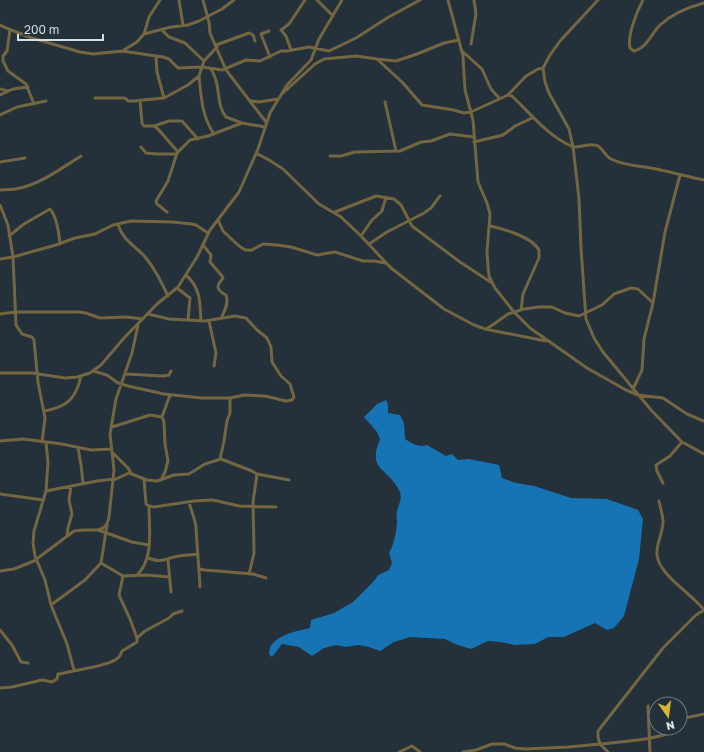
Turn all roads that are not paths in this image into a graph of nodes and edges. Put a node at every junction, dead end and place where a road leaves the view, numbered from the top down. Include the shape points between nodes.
1 (160, 0) edge
2 (179, 0) edge
3 (203, 0) edge
4 (234, 0) edge
5 (305, 0) edge
6 (317, 0) edge
7 (342, 0) edge
8 (420, 0) edge
9 (448, 0) edge
10 (454, 0) edge
11 (469, 0) edge
12 (474, 0) edge
13 (598, 0) edge
14 (643, 0) edge
15 (704, 3) edge
16 (207, 16) junction
17 (333, 16) junction
18 (0, 24) edge
19 (183, 25) junction
20 (10, 30) junction
21 (162, 30) junction
22 (269, 31) dead end
23 (144, 34) junction
24 (459, 40) junction
25 (255, 42) dead end
26 (471, 44) dead end
27 (216, 46) junction
28 (315, 49) junction
29 (291, 50) junction
30 (122, 51) junction
31 (462, 51) junction
32 (156, 56) junction
33 (270, 57) junction
34 (377, 59) junction
35 (204, 61) junction
36 (202, 67) junction
37 (543, 68) junction
38 (211, 70) junction
39 (226, 70) junction
40 (200, 76) junction
41 (28, 87) junction
42 (0, 89) edge
43 (8, 91) junction
44 (0, 95) edge
45 (508, 95) junction
46 (281, 96) junction
47 (95, 98) dead end
48 (164, 98) junction
49 (499, 98) junction
50 (278, 99) junction
51 (140, 100) junction
52 (249, 100) junction
53 (46, 101) dead end
54 (385, 102) dead end
55 (34, 104) junction
56 (471, 112) junction
57 (0, 115) edge
58 (532, 118) junction
59 (267, 122) junction
60 (242, 123) junction
61 (154, 126) junction
62 (266, 127) junction
63 (214, 134) junction
64 (474, 136) junction
65 (198, 139) junction
66 (474, 142) junction
67 (142, 147) dead end
68 (573, 147) junction
69 (396, 151) junction
70 (177, 153) junction
71 (256, 153) junction
72 (81, 156) dead end
73 (330, 156) dead end
74 (25, 158) dead end
75 (0, 162) edge
76 (680, 175) junction
77 (704, 180) edge
78 (0, 190) edge
79 (440, 196) dead end
80 (386, 197) junction
81 (0, 205) edge
82 (167, 212) dead end
83 (335, 212) junction
84 (218, 220) junction
85 (409, 220) junction
86 (118, 224) junction
87 (490, 226) junction
88 (208, 233) junction
89 (9, 236) junction
90 (361, 236) junction
91 (60, 244) junction
92 (369, 244) junction
93 (203, 245) junction
94 (13, 258) junction
95 (0, 259) edge
96 (386, 263) junction
97 (186, 276) junction
98 (492, 284) junction
99 (177, 288) junction
100 (168, 296) junction
101 (653, 303) junction
102 (521, 310) junction
103 (16, 312) junction
104 (514, 312) junction
105 (0, 314) edge
106 (148, 314) junction
107 (585, 314) junction
108 (221, 318) junction
109 (143, 319) junction
110 (188, 320) junction
111 (201, 321) junction
112 (209, 321) junction
113 (138, 325) junction
114 (485, 329) junction
115 (548, 341) junction
116 (214, 366) dead end
117 (93, 371) junction
118 (171, 371) dead end
119 (0, 373) edge
120 (37, 373) junction
121 (125, 374) junction
122 (81, 376) junction
123 (121, 384) junction
124 (633, 389) junction
125 (170, 395) junction
126 (638, 395) junction
127 (230, 398) junction
128 (44, 411) junction
129 (162, 417) junction
130 (703, 420) edge
131 (112, 428) junction
132 (0, 441) edge
133 (44, 442) junction
134 (682, 442) junction
135 (78, 448) junction
136 (112, 451) junction
137 (704, 454) edge
138 (220, 459) junction
139 (131, 473) junction
140 (257, 474) junction
141 (114, 479) junction
142 (144, 479) junction
143 (161, 480) junction
144 (289, 480) dead end
145 (83, 483) junction
146 (663, 483) dead end
147 (71, 486) junction
148 (46, 491) junction
149 (0, 494) edge
150 (44, 500) junction
151 (659, 501) dead end
152 (189, 502) junction
153 (149, 506) junction
154 (253, 506) junction
155 (276, 507) dead end
156 (107, 524) junction
157 (98, 530) junction
158 (106, 533) junction
159 (67, 536) junction
160 (149, 545) junction
161 (198, 554) junction
162 (148, 558) junction
163 (37, 560) junction
164 (168, 560) junction
165 (101, 563) junction
166 (199, 569) junction
167 (0, 570) edge
168 (249, 574) junction
169 (137, 575) junction
170 (123, 576) junction
171 (169, 577) junction
172 (266, 578) dead end
173 (200, 587) dead end
174 (171, 592) dead end
175 (51, 605) junction
176 (704, 610) edge
177 (182, 611) dead end
178 (0, 630) edge
179 (137, 638) junction
180 (28, 663) dead end
181 (74, 670) junction
182 (0, 688) edge
183 (704, 714) edge
184 (688, 717) edge
185 (657, 736) edge
186 (649, 738) junction
187 (600, 744) junction
188 (554, 748) junction
189 (527, 750) edge
190 (475, 751) edge
191 (399, 752) edge
192 (420, 752) edge
193 (463, 752) edge
194 (555, 752) edge
195 (608, 752) edge
196 (650, 752) edge

1 - 23 street via 149,17
2 - 19 street
3 - 16 street
4 - 16 street via 222,10
5 - 29 street via 289,24 281,30
6 - 17 street
7 - 17 street
8 - 28 street via 343,45 329,51
9 - 10 street
9 - 24 street
11 - 12 street
12 - 26 street via 476,13
13 - 37 street via 560,41
14 - 15 street via 629,43 634,51 646,45 660,25
16 - 19 street via 200,21
16 - 27 street via 210,33
17 - 28 street
18 - 20 street
19 - 21 street
20 - 30 street via 80,52 93,54
20 - 41 street via 3,61 8,71
21 - 23 street
21 - 35 street via 169,37 185,43
22 - 33 street via 261,34
23 - 30 street via 137,42
24 - 31 street
24 - 34 street via 400,60
25 - 27 street via 253,35 249,33
27 - 35 street
27 - 39 street
28 - 29 street via 309,47
28 - 46 street via 310,63 291,81
29 - 33 street via 281,51
30 - 32 street
31 - 49 street via 482,69 491,89
31 - 56 street via 464,90
32 - 36 street via 167,58 178,68
32 - 48 street via 157,72
33 - 39 street via 259,61 246,60
34 - 46 street via 350,55 324,59 315,64
34 - 56 street via 422,105
35 - 36 street
36 - 38 street
36 - 40 street
37 - 45 street via 526,76
37 - 68 street via 549,93 569,129
38 - 39 street
38 - 60 street via 218,84 223,114
39 - 52 street
40 - 48 street via 188,86
40 - 63 street via 203,110
41 - 43 street
41 - 55 street
42 - 43 street
43 - 44 street
45 - 49 street
45 - 58 street via 512,96
46 - 50 street
47 - 51 street
48 - 51 street
49 - 56 street
50 - 52 street via 259,102
50 - 59 street
51 - 61 street via 143,125
52 - 59 street
53 - 55 street
54 - 69 street
55 - 57 street via 17,107
56 - 64 street
58 - 66 street via 503,135
58 - 68 street via 555,137
59 - 62 street
60 - 62 street
60 - 63 street
61 - 65 street via 169,121 182,121
61 - 70 street
62 - 71 street
63 - 65 street
64 - 66 street
64 - 69 street via 447,134
65 - 70 street via 188,142
66 - 87 street via 478,182 488,206
67 - 70 street via 146,152 157,154
68 - 76 street via 594,145 615,160
68 - 107 street via 579,199
69 - 73 street via 355,152
70 - 82 street via 168,181 156,201
71 - 83 street via 283,169 319,204
71 - 84 street via 237,195
72 - 78 street via 43,180 15,189
74 - 75 street
76 - 77 street
76 - 101 street via 666,226
79 - 85 street via 428,210
80 - 83 street via 374,196
80 - 85 street via 400,203
80 - 90 street via 382,211
81 - 89 street
83 - 90 street
84 - 88 street
84 - 96 street via 223,231 245,250 252,250 263,244 277,245 317,255 335,252 363,261
85 - 92 street
85 - 98 street via 412,226
86 - 88 street via 136,220 172,222 196,226
86 - 91 street
86 - 100 street via 126,240 154,269
87 - 98 street via 487,259
87 - 102 street via 533,243 539,250 537,262 523,294
88 - 93 street
89 - 91 street via 50,209 57,225
89 - 94 street
90 - 92 street
91 - 94 street
92 - 96 street
93 - 97 street
93 - 108 street via 211,255 210,262 223,278 218,284 220,292 226,295 227,300
94 - 95 street
94 - 103 street
96 - 114 street via 444,309
97 - 99 street
97 - 111 street via 194,283 199,293
98 - 104 street
99 - 100 street
99 - 110 street via 190,298
100 - 106 street
101 - 107 street via 638,289 631,288 614,294 602,305
101 - 124 street via 644,340 642,370
102 - 104 street
102 - 107 street via 548,306 575,316
103 - 105 street
103 - 109 street via 79,312 100,318
103 - 120 street via 15,320 19,331 34,338
104 - 114 street
104 - 115 street
106 - 109 street
106 - 110 street
107 - 124 street via 588,326 603,352
108 - 112 street
108 - 127 street via 246,318 266,336 271,347 272,362 290,384 294,396 292,400 286,401 266,396
109 - 113 street
110 - 111 street
111 - 112 street
112 - 116 street via 216,353
113 - 117 street
113 - 121 street
114 - 115 street
115 - 126 street via 619,387
117 - 122 street
117 - 123 street via 107,375
118 - 121 street via 163,376
119 - 120 street
120 - 122 street via 65,378
120 - 128 street
121 - 123 street
122 - 128 street via 76,392 69,401 58,408
123 - 125 street
123 - 131 street
124 - 126 street
125 - 127 street
125 - 129 street
126 - 130 street via 663,398 687,414
126 - 134 street
127 - 138 street via 230,412
128 - 133 street
129 - 131 street via 146,416
129 - 143 street via 168,461
131 - 136 street
132 - 133 street via 23,439
133 - 135 street
133 - 148 street via 48,462
134 - 137 street
134 - 146 street via 670,456 656,465
135 - 136 street
135 - 145 street
136 - 139 street
136 - 141 street
138 - 140 street
138 - 143 street via 189,474 174,475
139 - 141 street
139 - 142 street
140 - 144 street
140 - 154 street
141 - 145 street
141 - 156 street
142 - 143 street
142 - 153 street via 146,504
145 - 147 street
147 - 148 street
147 - 159 street via 69,500 72,514
148 - 150 street
149 - 150 street
150 - 163 street via 33,539
151 - 176 street via 663,521 658,560 667,575
152 - 153 street via 170,506
152 - 154 street via 213,500 239,506
152 - 161 street
153 - 160 street
154 - 155 street
154 - 168 street via 254,553
156 - 157 street
156 - 158 street
157 - 158 street
157 - 159 street via 78,530
158 - 160 street
158 - 165 street
159 - 163 street
160 - 162 street
161 - 164 street
161 - 166 street
162 - 164 street via 157,561
162 - 169 street via 143,570
163 - 167 street via 14,569
163 - 175 street
164 - 171 street
165 - 170 street
165 - 175 street via 84,580
166 - 168 street
166 - 173 street
168 - 172 street
169 - 170 street
169 - 171 street
170 - 179 street via 119,594
171 - 174 street
175 - 181 street via 67,644
176 - 187 street via 663,648 598,731
177 - 179 street via 173,614
178 - 180 street via 12,645 20,662
179 - 181 street via 137,642 122,650 115,661
181 - 182 street via 59,674 57,680 52,682 42,680
183 - 184 street
185 - 186 street
186 - 187 street
186 - 196 street
187 - 188 street
187 - 195 street
188 - 189 street
188 - 194 street
189 - 190 street via 504,744 492,744
190 - 193 street
191 - 192 street via 412,746

